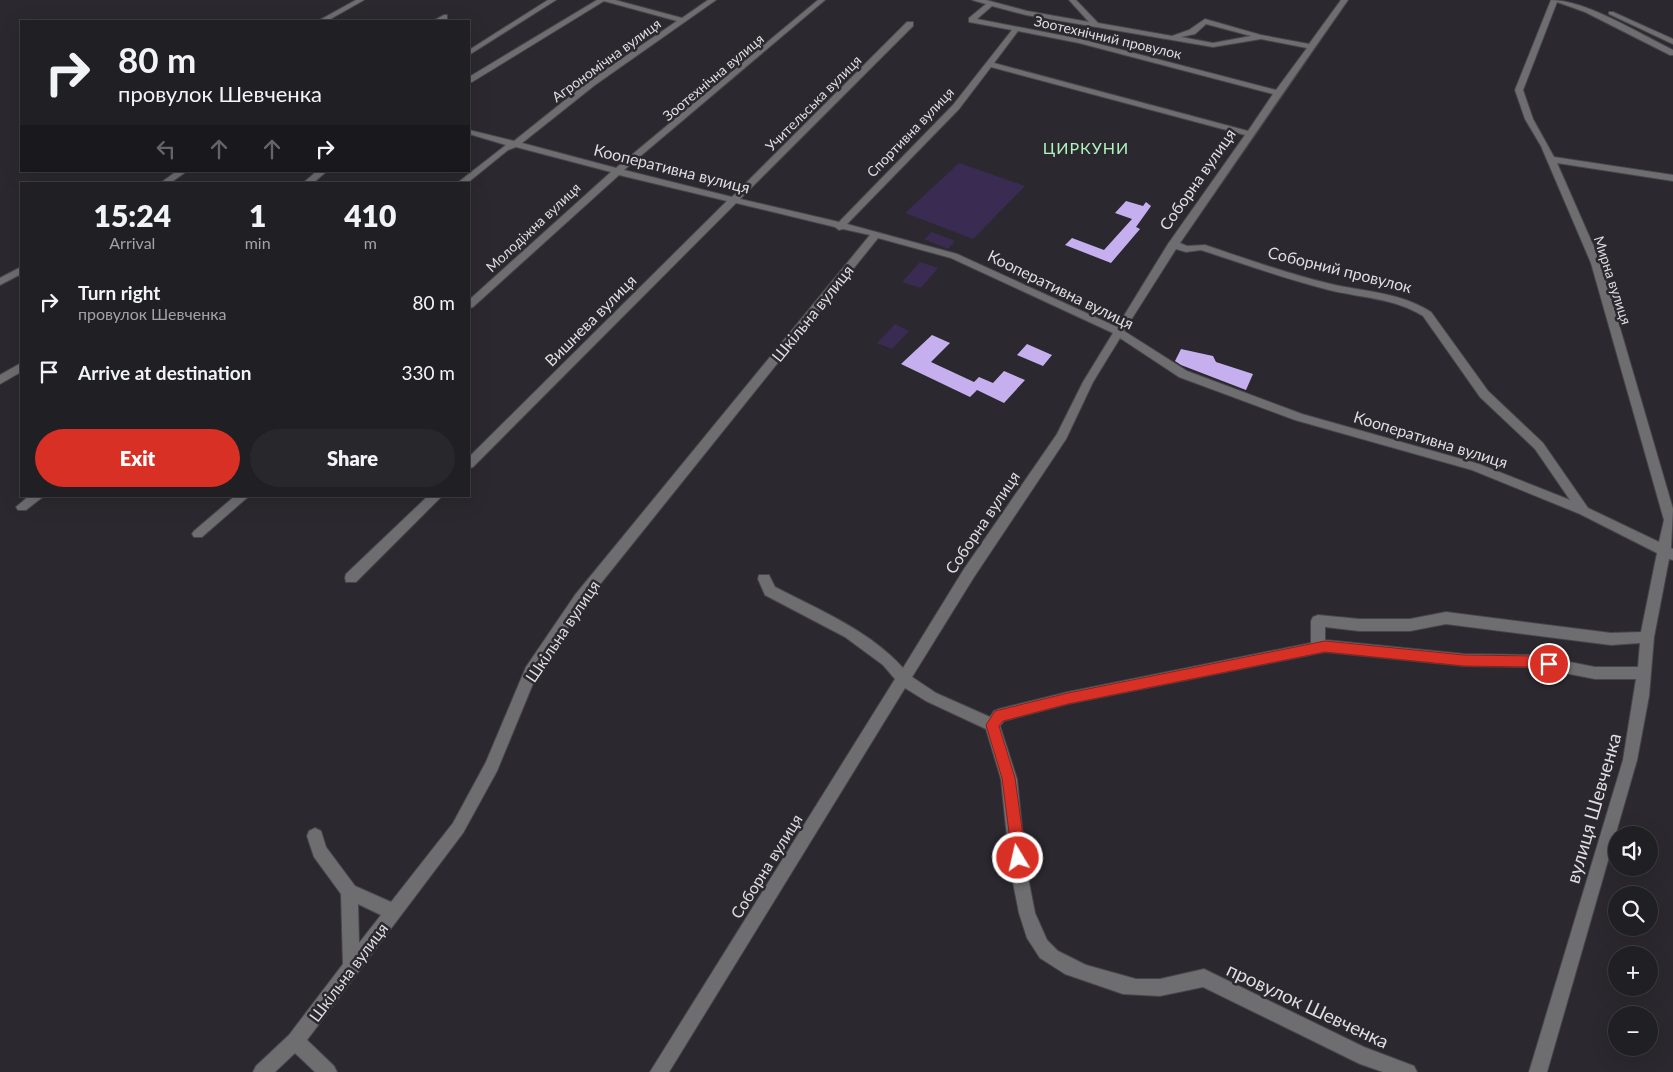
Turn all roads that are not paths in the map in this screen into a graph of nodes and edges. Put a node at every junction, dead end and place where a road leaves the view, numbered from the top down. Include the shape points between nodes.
1 (361, 0) edge
2 (553, 0) edge
3 (602, 0) edge
4 (606, 0) edge
5 (713, 0) edge
6 (822, 0) edge
7 (975, 0) edge
8 (1072, 0) edge
9 (1344, 0) edge
10 (1556, 0) edge
11 (1582, 0) edge
12 (987, 1) edge
13 (324, 20) edge
14 (682, 21) junction
15 (910, 24) dead end
16 (1097, 26) junction
17 (1016, 29) junction
18 (1261, 37) junction
19 (1173, 38) junction
20 (1673, 42) edge
21 (1313, 46) junction
22 (470, 52) edge
23 (1673, 53) edge
24 (988, 64) junction
25 (470, 79) edge
26 (1278, 93) junction
27 (470, 132) edge
28 (1250, 134) junction
29 (516, 144) junction
30 (1550, 159) junction
31 (181, 172) edge
32 (322, 172) edge
33 (619, 172) junction
34 (1673, 178) edge
35 (166, 182) edge
36 (309, 182) edge
37 (462, 182) edge
38 (735, 200) junction
39 (838, 227) junction
40 (876, 234) junction
41 (1172, 244) junction
42 (20, 271) edge
43 (0, 282) edge
44 (470, 304) edge
45 (1119, 332) junction
46 (20, 368) edge
47 (0, 380) edge
48 (470, 463) edge
49 (37, 497) edge
50 (242, 497) edge
51 (435, 497) edge
52 (22, 507) dead end
53 (1584, 511) junction
54 (198, 534) dead end
55 (1668, 552) edge
56 (351, 578) dead end
57 (764, 579) dead end
58 (1648, 636) junction
59 (1318, 647) junction
60 (1644, 673) junction
61 (904, 679) junction
62 (992, 725) junction
63 (315, 836) dead end
64 (349, 892) junction
65 (394, 912) junction
66 (352, 966) junction
67 (295, 1041) junction
68 (262, 1072) edge
69 (328, 1072) edge
70 (659, 1072) edge
71 (1408, 1072) edge
72 (1538, 1072) edge

1 - 13 street
2 - 22 street
3 - 25 street
4 - 14 street
5 - 14 street, Агрономічна вулиця
6 - 33 street, Зоотехнічна вулиця
7 - 12 street
8 - 16 street
9 - 21 street, Соборна вулиця
10 - 23 street via 1587,11
10 - 30 street, Мирна вулиця via 1519,90 1529,119
11 - 20 street
12 - 16 street via 1026,13
12 - 17 street, Зоотехнічний провулок via 972,20
14 - 29 street, Агрономічна вулиця via 592,83
15 - 38 street, Учительська вулиця
16 - 19 street
17 - 24 street, Спортивна вулиця
17 - 26 street, Зоотехнічний провулок via 1080,41
18 - 19 street via 1213,45
18 - 19 street via 1206,21 1192,32
18 - 21 street
21 - 26 street, Соборна вулиця
24 - 28 street
24 - 39 street, Спортивна вулиця via 956,106
26 - 28 street, Соборна вулиця
27 - 29 street, Кооперативна вулиця
28 - 41 street, Соборна вулиця
29 - 33 street, Кооперативна вулиця
29 - 37 street, Агрономічна вулиця via 505,148
30 - 34 street
30 - 55 street, Мирна вулиця via 1588,242 1611,314 1670,520
31 - 35 street
32 - 36 street
33 - 38 street, Кооперативна вулиця
33 - 44 street, Молодіжна вулиця
38 - 39 street, Кооперативна вулиця
38 - 48 street, Вишнева вулиця
39 - 40 street, Кооперативна вулиця
40 - 45 street, Кооперативна вулиця via 954,256
40 - 65 street, Шкільна вулиця via 580,599 531,671 492,766 458,828
41 - 45 street, Соборна вулиця
41 - 53 street, Соборний провулок via 1186,249 1202,248 1332,287 1414,305 1426,314 1484,394 1539,446
42 - 43 street
45 - 53 street, Кооперативна вулиця via 1183,374 1235,395 1299,417 1475,467
45 - 61 street, Соборна вулиця via 1088,382 1062,436 969,573
46 - 47 street
49 - 52 street
50 - 54 street
51 - 56 street
53 - 55 street, Кооперативна вулиця
55 - 58 street, вулиця Шевченка
57 - 61 street via 770,591 850,633 888,661
58 - 59 street via 1610,639 1446,618 1410,625 1318,621
58 - 60 street, вулиця Шевченка
59 - 60 street via 1464,660 1534,661 1595,673
59 - 62 street via 1068,698 999,716
60 - 72 street, вулиця Шевченка via 1630,760
61 - 62 street via 931,697
61 - 70 street, Соборна вулиця
62 - 71 street, провулок Шевченка via 1009,778 1010,806 1030,926 1041,946 1063,966 1123,987 1164,989 1204,978 1360,1054
63 - 64 street via 320,851
64 - 65 street
64 - 66 street
65 - 66 street, Шкільна вулиця
66 - 67 street, Шкільна вулиця
67 - 68 street, Шкільна вулиця
67 - 69 street

